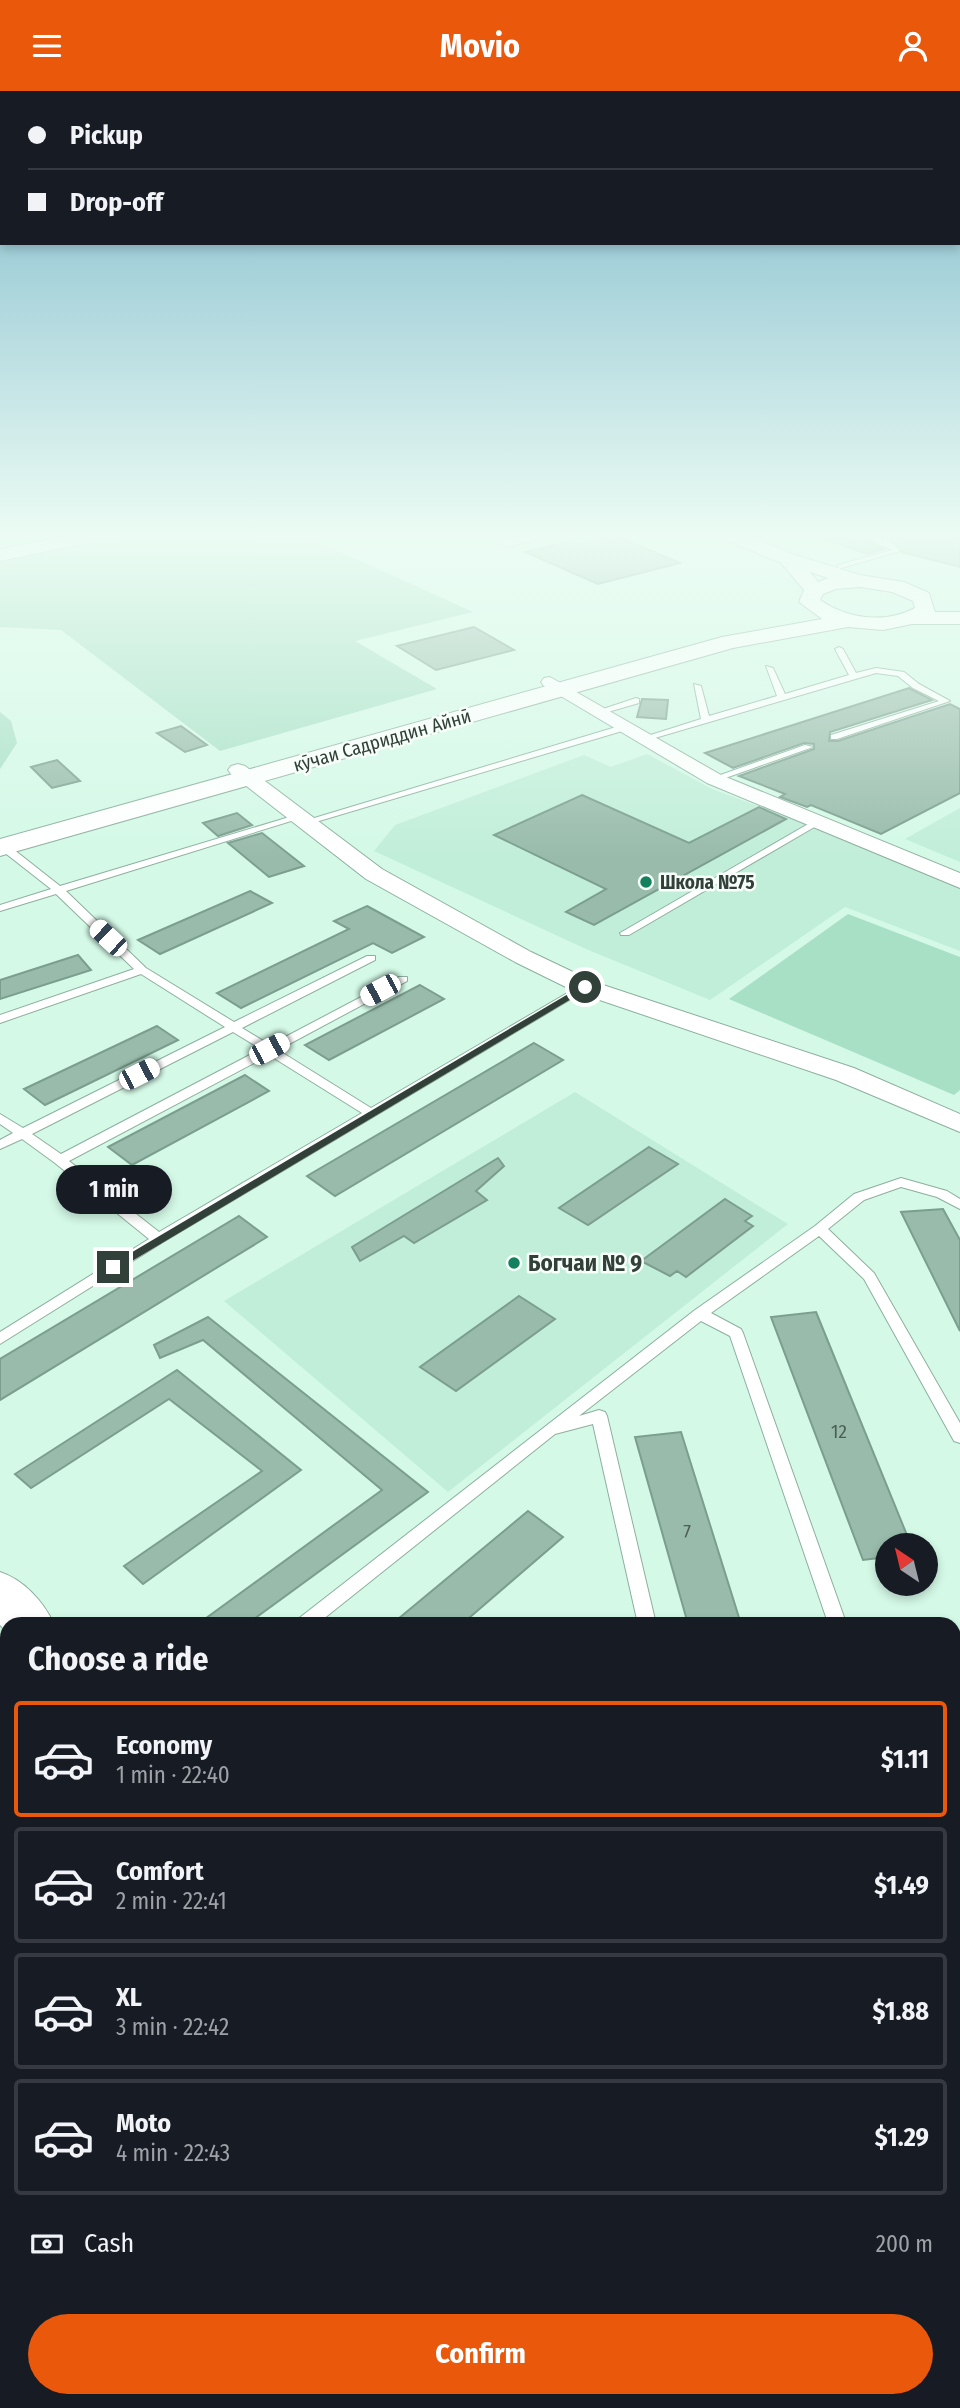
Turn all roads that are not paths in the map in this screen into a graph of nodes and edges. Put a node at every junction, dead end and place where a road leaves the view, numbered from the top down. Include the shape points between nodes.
1 (695, 642) edge
2 (729, 642) edge
3 (839, 649) dead end
4 (769, 668) dead end
5 (854, 677) junction
6 (557, 685) junction
7 (697, 686) dead end
8 (782, 698) junction
9 (636, 701) dead end
10 (601, 712) junction
11 (706, 720) junction
12 (626, 727) junction
13 (834, 737) dead end
14 (645, 738) junction
15 (808, 747) dead end
16 (243, 774) junction
17 (714, 779) junction
18 (303, 820) junction
19 (818, 822) junction
20 (1, 844) edge
21 (960, 881) edge
22 (58, 890) junction
23 (0, 908) edge
24 (625, 933) dead end
25 (371, 958) dead end
26 (142, 970) junction
27 (403, 979) dead end
28 (585, 987) junction
29 (0, 1019) edge
30 (233, 1027) junction
31 (269, 1049) junction
32 (371, 1113) junction
33 (0, 1118) edge
34 (960, 1124) edge
35 (23, 1134) junction
36 (0, 1145) edge
37 (60, 1160) junction
38 (960, 1205) edge
39 (820, 1229) junction
40 (159, 1239) junction
41 (700, 1314) junction
42 (0, 1339) edge
43 (548, 1431) junction
44 (960, 1437) edge
45 (0, 1592) edge
46 (23, 1617) edge
47 (313, 1617) edge
48 (645, 1617) edge
49 (835, 1617) dead end

1 - 6 street, кӯчаи Садриддин Айнӣ
2 - 6 street, кӯчаи Садриддин Айнӣ
3 - 5 lane
4 - 8 lane
5 - 8 lane
5 - 13 lane via 876,670 895,672 946,701
6 - 10 street
6 - 16 street, кӯчаи Садриддин Айнӣ
7 - 11 lane
8 - 11 lane
9 - 10 lane
10 - 12 street
11 - 14 lane
12 - 14 street
12 - 18 lane
14 - 17 street
15 - 17 lane
16 - 18 street
16 - 20 street, кӯчаи Садриддин Айнӣ
17 - 19 street
18 - 22 lane
18 - 28 street via 374,874
19 - 21 street
19 - 24 lane
20 - 22 lane
22 - 23 lane
22 - 26 lane
25 - 30 lane
26 - 29 lane
26 - 30 lane
27 - 31 lane
28 - 32 lane
28 - 34 street via 845,1074
30 - 31 lane
30 - 35 lane
31 - 32 lane
31 - 37 lane
32 - 40 lane
33 - 35 lane
35 - 36 lane
35 - 37 lane
37 - 40 lane
38 - 39 lane via 942,1194 901,1182 859,1198
39 - 41 lane
39 - 44 lane via 869,1276
40 - 42 lane
41 - 43 lane
41 - 49 lane via 736,1333
43 - 47 lane
43 - 48 lane via 599,1416
45 - 46 street

